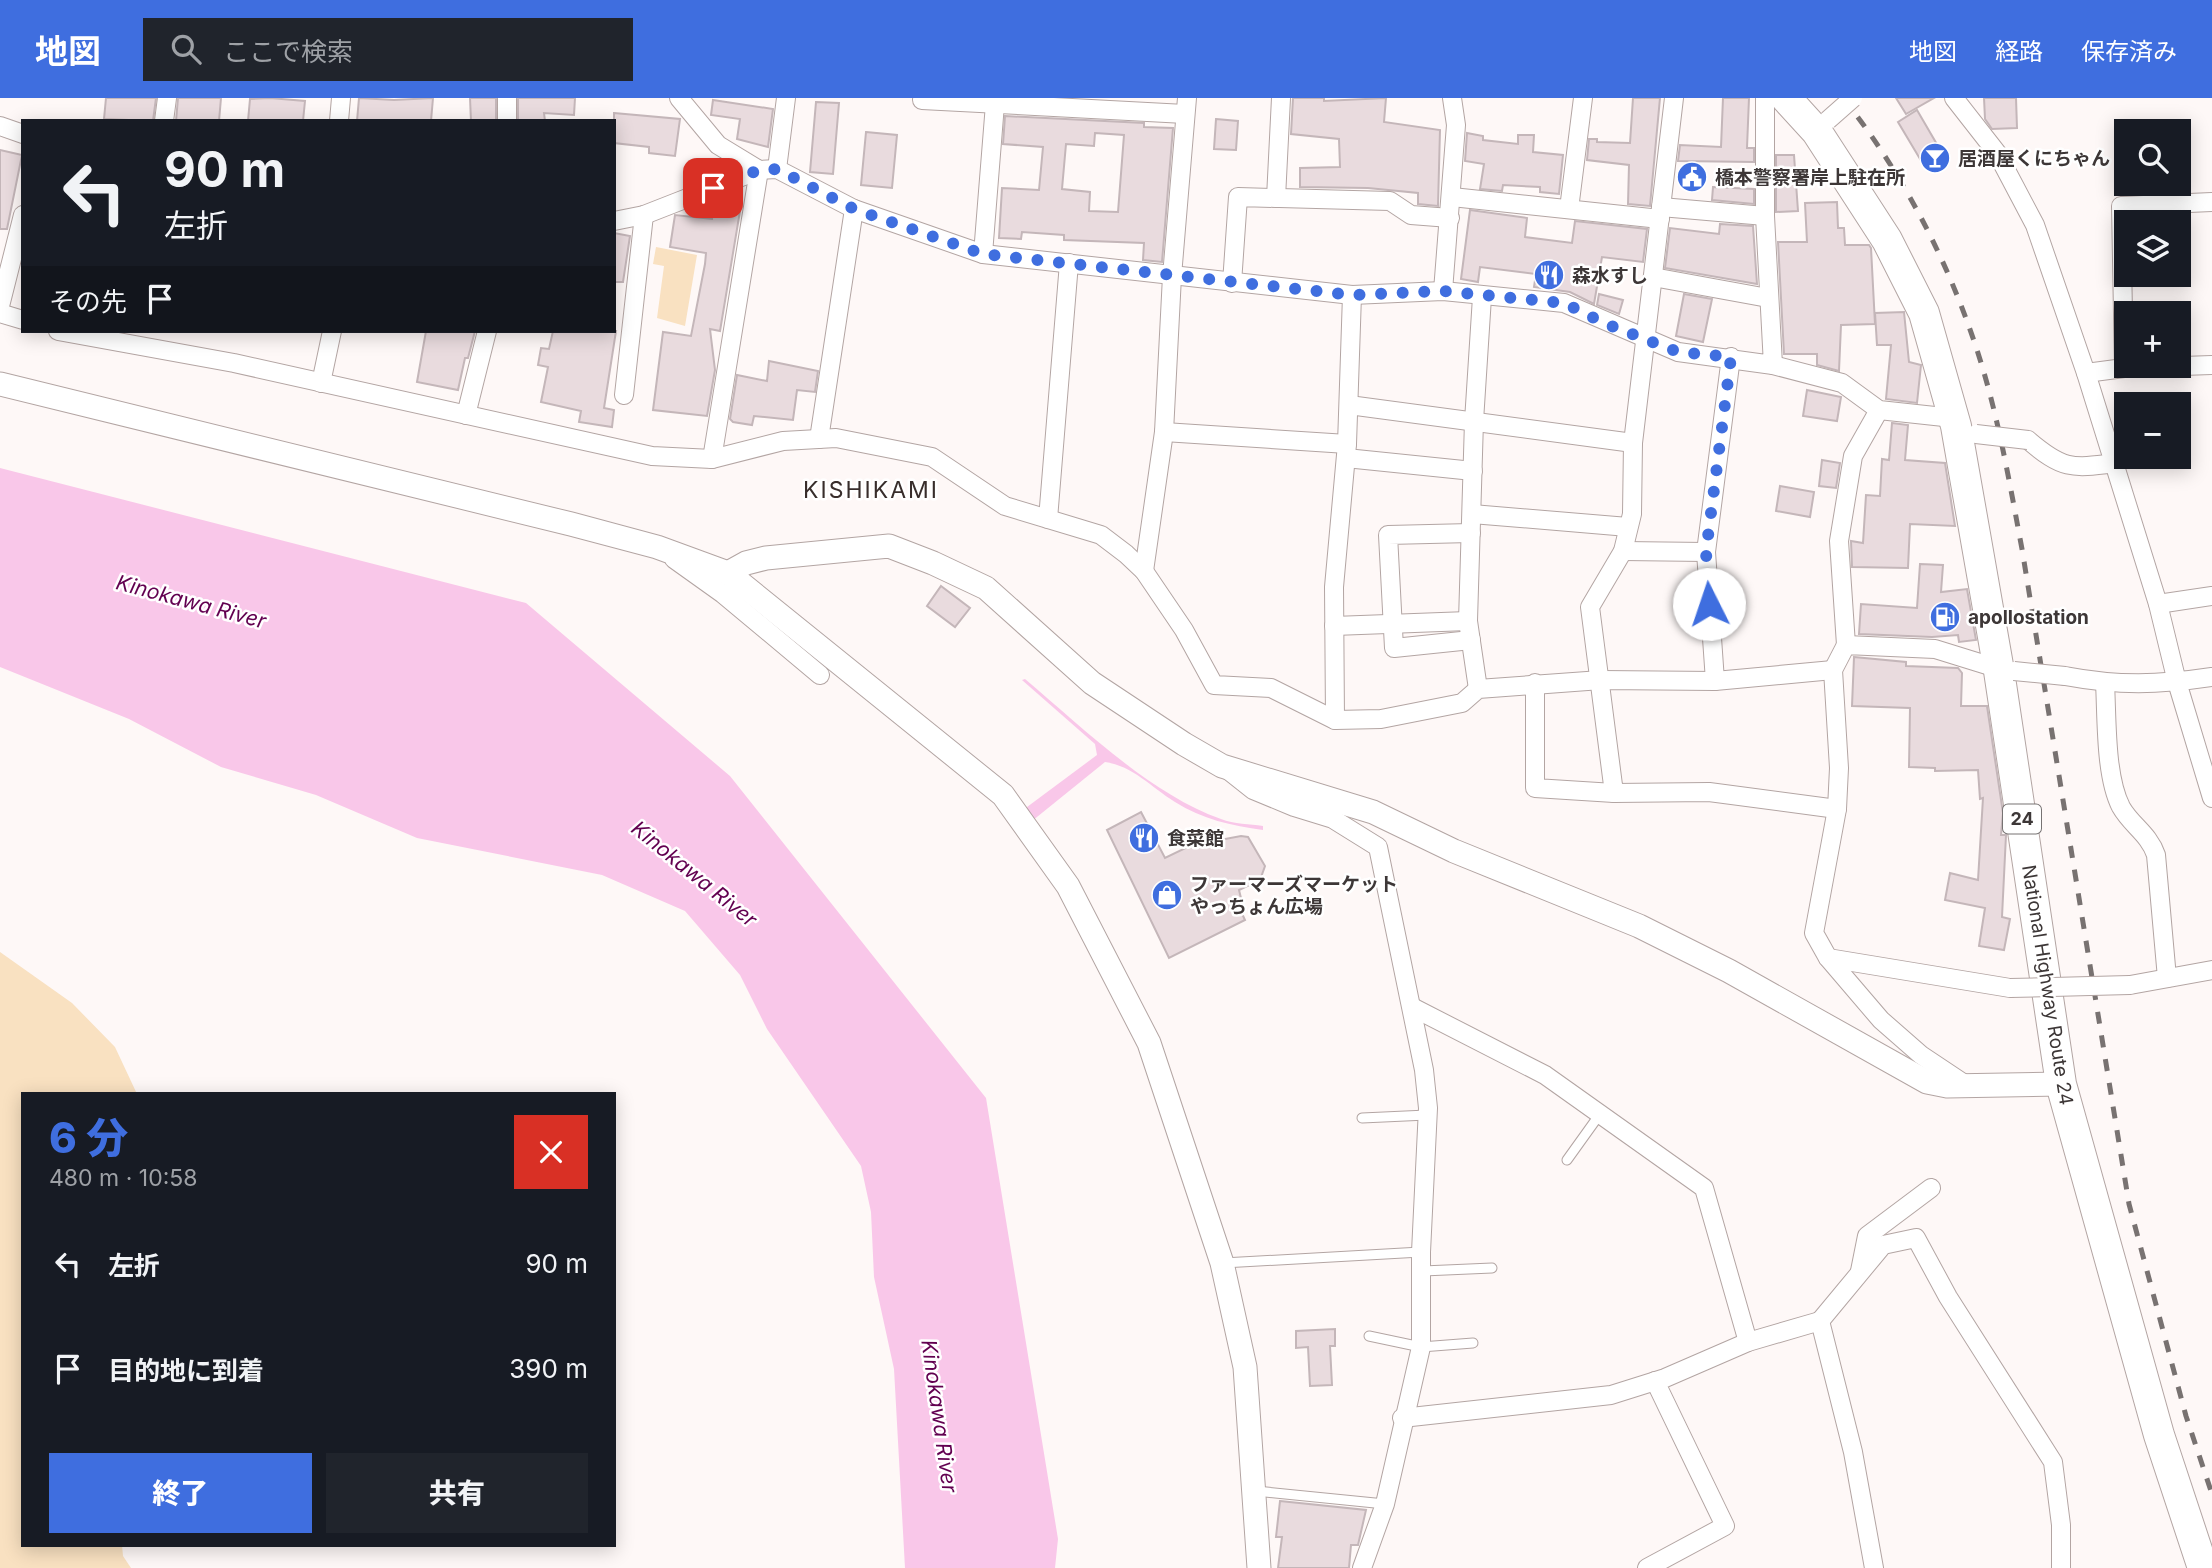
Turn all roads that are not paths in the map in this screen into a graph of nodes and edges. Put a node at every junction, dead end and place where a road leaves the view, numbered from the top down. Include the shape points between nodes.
1 (167, 98) edge
2 (341, 98) edge
3 (507, 98) edge
4 (679, 98) edge
5 (786, 98) edge
6 (1281, 98) edge
7 (1452, 98) edge
8 (1583, 98) edge
9 (1674, 98) edge
10 (1765, 98) edge
11 (1786, 98) edge
12 (1853, 98) edge
13 (1954, 98) edge
14 (922, 100) dead end
15 (995, 103) junction
16 (1186, 106) edge
17 (164, 119) edge
18 (339, 119) edge
19 (508, 119) edge
20 (0, 126) edge
21 (1823, 126) junction
22 (21, 133) edge
23 (768, 170) junction
24 (1452, 197) junction
25 (1276, 198) junction
26 (2212, 202) edge
27 (854, 209) junction
28 (1569, 209) junction
29 (1660, 213) junction
30 (644, 215) junction
31 (1765, 216) junction
32 (1450, 218) junction
33 (616, 221) edge
34 (21, 223) edge
35 (983, 254) junction
36 (1069, 263) junction
37 (1172, 276) junction
38 (1654, 278) junction
39 (1232, 283) junction
40 (1443, 291) junction
41 (1352, 295) junction
42 (1482, 296) junction
43 (1768, 298) junction
44 (2122, 301) edge
45 (0, 306) edge
46 (0, 313) edge
47 (21, 319) edge
48 (82, 333) edge
49 (332, 333) edge
50 (486, 333) edge
51 (152, 339) edge
52 (1646, 340) junction
53 (1731, 357) junction
54 (1773, 365) junction
55 (2212, 365) edge
56 (2191, 366) edge
57 (2114, 369) edge
58 (2086, 373) junction
59 (321, 383) junction
60 (0, 384) edge
61 (624, 396) dead end
62 (1349, 405) junction
63 (1879, 410) junction
64 (466, 415) junction
65 (1474, 421) junction
66 (1966, 430) junction
67 (1164, 432) junction
68 (819, 439) junction
69 (1633, 443) junction
70 (1347, 451) junction
71 (712, 459) junction
72 (2114, 463) joint
73 (2116, 469) edge
74 (1473, 471) junction
75 (1472, 514) junction
76 (1048, 519) junction
77 (1628, 527) junction
78 (1471, 533) junction
79 (657, 547) junction
80 (1623, 551) junction
81 (1706, 552) junction
82 (1144, 571) junction
83 (728, 573) junction
84 (2212, 596) edge
85 (2158, 604) junction
86 (1468, 621) junction
87 (1392, 624) junction
88 (1334, 626) junction
89 (1471, 640) junction
90 (1846, 645) junction
91 (1833, 670) junction
92 (2006, 671) junction
93 (820, 675) dead end
94 (2212, 677) edge
95 (1601, 680) junction
96 (1715, 681) junction
97 (2177, 682) junction
98 (1535, 683) junction
99 (2105, 683) junction
100 (1478, 689) junction
101 (1335, 720) junction
102 (1222, 766) junction
103 (1615, 793) junction
104 (2212, 798) edge
105 (1837, 809) junction
106 (1828, 958) junction
107 (2212, 970) edge
108 (2167, 978) junction
109 (1412, 1007) junction
110 (1966, 1084) junction
111 (2061, 1084) junction
112 (1600, 1114) junction
113 (1427, 1115) junction
114 (1362, 1118) dead end
115 (1567, 1160) dead end
116 (1931, 1188) dead end
117 (1421, 1252) junction
118 (1222, 1263) junction
119 (1492, 1268) dead end
120 (1423, 1271) junction
121 (1860, 1274) junction
122 (1820, 1321) junction
123 (1368, 1336) dead end
124 (1748, 1342) junction
125 (1473, 1343) dead end
126 (1421, 1347) junction
127 (1655, 1381) junction
128 (1402, 1418) junction
129 (1256, 1491) junction
130 (1385, 1504) junction
131 (2197, 1559) edge
132 (1259, 1568) edge
133 (1362, 1568) edge
134 (1647, 1568) edge
135 (1874, 1568) edge
136 (2060, 1568) edge

1 - 17 street
2 - 18 street
3 - 19 street
4 - 23 street via 718,145
5 - 23 street
6 - 25 street
7 - 24 street via 1456,125
8 - 28 street
9 - 29 street
10 - 31 street
11 - 21 highway, National Highway Route 24 / 24
12 - 21 street, bridge
13 - 58 street via 1997,153 2035,225
14 - 15 street
15 - 16 street
15 - 35 street
16 - 37 street
20 - 22 street
21 - 66 highway, National Highway Route 24 / 24 via 1924,313
23 - 27 street
23 - 30 street
23 - 71 street
24 - 28 street
24 - 32 street
25 - 32 street via 1390,201 1411,215
25 - 39 street via 1238,197
26 - 44 street via 2120,206
27 - 35 street
27 - 68 street
28 - 29 street
29 - 31 street
29 - 38 street
30 - 33 street
30 - 61 street
31 - 43 street
32 - 40 street
34 - 45 street
35 - 36 street
36 - 37 street
36 - 76 street
37 - 39 street
37 - 67 street
38 - 43 street
38 - 52 street
39 - 41 street
40 - 41 street
40 - 42 street
41 - 62 street
42 - 52 street via 1564,303
42 - 65 street
43 - 54 street
46 - 47 street
48 - 51 street
49 - 59 street
50 - 64 street
51 - 59 street
52 - 53 street via 1678,352
52 - 69 street
53 - 54 street
53 - 81 street
54 - 63 street via 1842,383
55 - 56 street
57 - 58 street
58 - 72 street
59 - 64 street
60 - 79 street
62 - 65 street
62 - 70 street
63 - 66 street via 1944,417
63 - 90 street via 1853,456 1839,541
64 - 71 street via 652,456
65 - 69 street
65 - 74 street
66 - 72 street, bridge via 2028,440 2049,458 2076,468
66 - 92 highway, National Highway Route 24 / 24
67 - 70 street
67 - 82 street
68 - 71 street via 783,441
68 - 76 street via 836,438 932,457 1005,506
69 - 77 street
70 - 74 street
70 - 88 street
73 - 85 street
74 - 75 street
75 - 77 street
75 - 78 street
76 - 82 street via 1101,535
77 - 80 street
78 - 86 street
78 - 87 street via 1388,535
79 - 83 street
79 - 93 street via 723,594
80 - 81 street
80 - 95 street via 1590,607
81 - 96 street
82 - 101 street via 1214,685 1271,688
83 - 102 street via 766,558 889,546 900,550 986,588 1092,683
83 - 118 street via 1003,795 1061,875 1149,1043
84 - 85 street
85 - 97 street
86 - 87 street
86 - 89 street
87 - 88 street
87 - 89 street via 1394,648
88 - 101 street
89 - 100 street
90 - 91 street
90 - 92 street via 1935,649
91 - 96 street
91 - 105 street
92 - 99 street, bridge
92 - 111 highway, National Highway Route 24 / 24
94 - 97 street
95 - 96 street
95 - 98 street
95 - 103 street
97 - 99 street
97 - 104 street
98 - 100 street
98 - 103 street via 1535,788
99 - 108 street via 2114,792 2123,810 2151,840 2156,855
100 - 101 street via 1462,703 1381,719
102 - 109 street via 1253,790 1333,819 1378,847
102 - 110 street via 1373,812 1454,851 1639,926 1927,1082
103 - 105 street via 1709,792
105 - 106 street via 1814,933
106 - 108 street, bridge via 2010,988 2130,985
106 - 110 street via 1881,1020 1921,1055
107 - 108 street
109 - 112 street via 1545,1075
109 - 113 street
110 - 111 street
111 - 131 highway, National Highway Route 24 / 24
112 - 115 lane
112 - 124 street via 1704,1188
113 - 114 lane
113 - 117 street
116 - 121 street via 1867,1236
117 - 118 lane
117 - 120 street
118 - 129 street via 1245,1367
119 - 120 lane
120 - 126 street
121 - 122 street
121 - 136 street via 1883,1245 1916,1238 2053,1462 2061,1525
122 - 124 street
122 - 135 street via 1853,1452
123 - 126 lane
124 - 127 street
125 - 126 lane
126 - 128 street
127 - 128 street via 1611,1395
127 - 134 street via 1725,1526
128 - 130 street
129 - 130 lane
129 - 132 street
130 - 133 street

